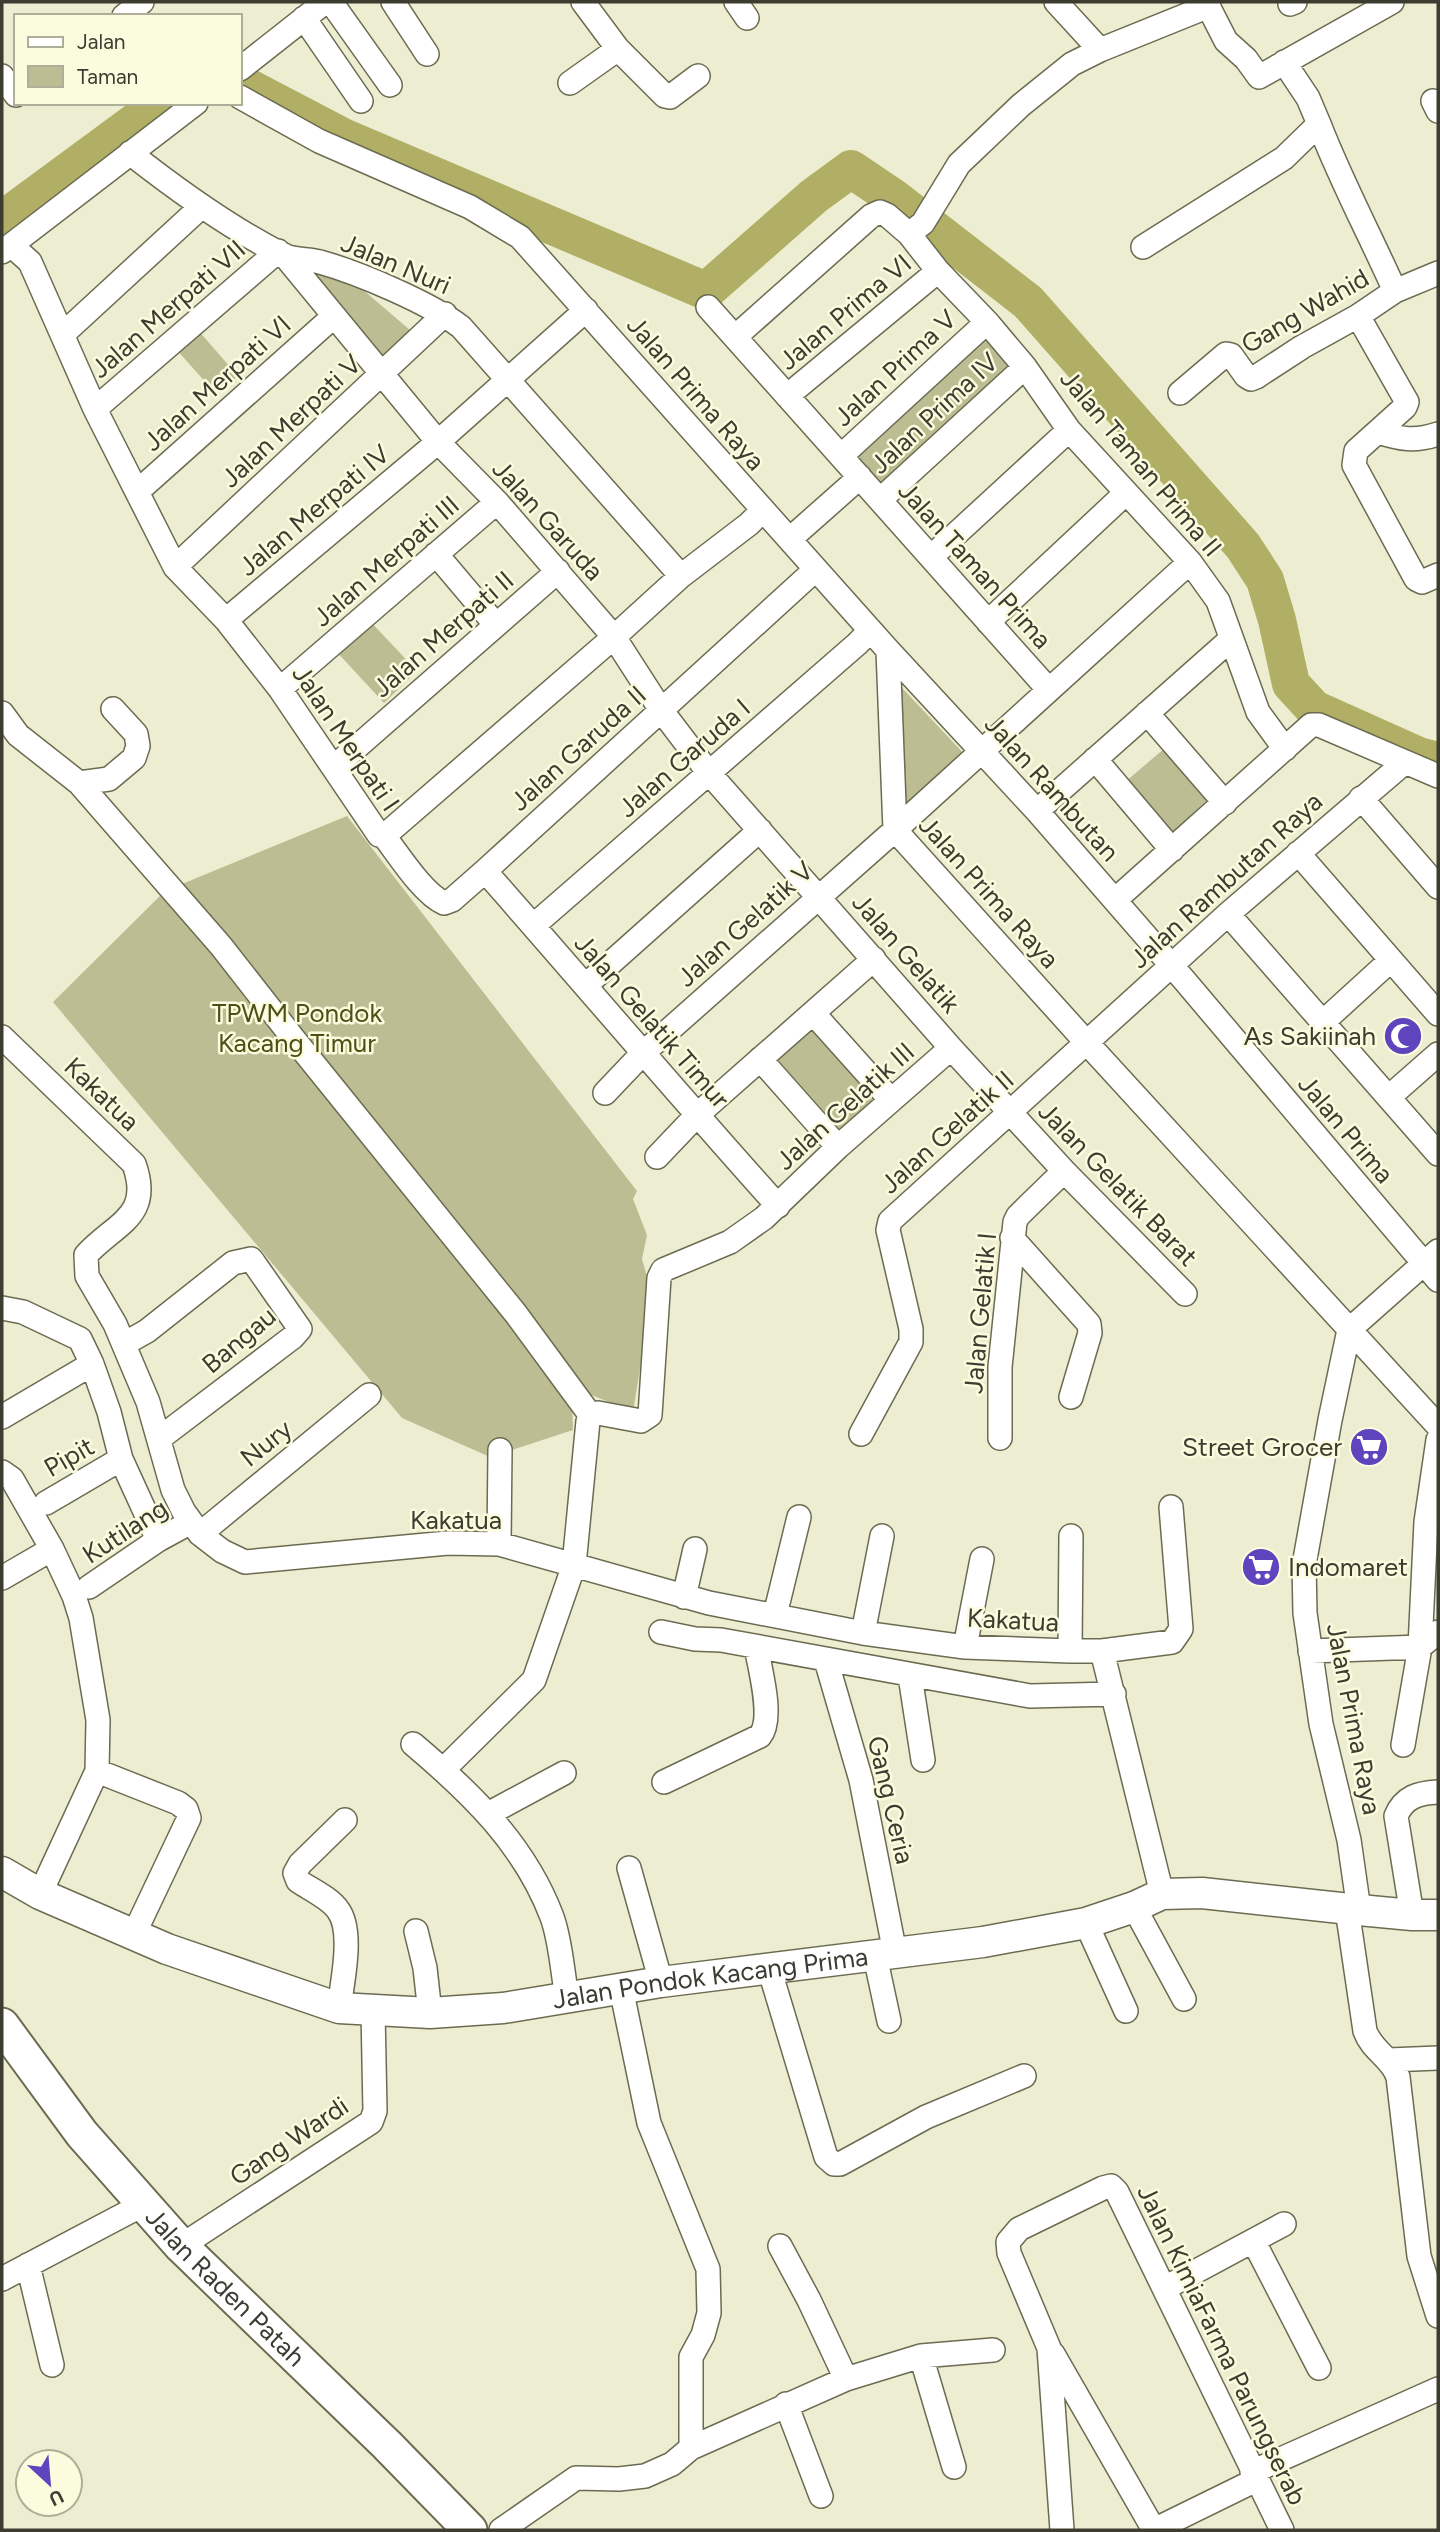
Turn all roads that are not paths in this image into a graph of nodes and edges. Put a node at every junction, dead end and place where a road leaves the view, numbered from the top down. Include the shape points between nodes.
1 (142, 2) edge
2 (325, 2) edge
3 (331, 2) edge
4 (393, 2) edge
5 (583, 2) edge
6 (1056, 2) edge
7 (1392, 2) edge
8 (1207, 4) edge
9 (127, 14) edge
10 (304, 18) junction
11 (618, 48) junction
12 (1100, 50) junction
13 (427, 54) dead end
14 (1284, 62) junction
15 (242, 67) edge
16 (2, 76) edge
17 (698, 76) dead end
18 (570, 83) dead end
19 (390, 85) dead end
20 (14, 93) edge
21 (242, 98) edge
22 (361, 101) dead end
23 (193, 105) edge
24 (1319, 124) junction
25 (130, 153) junction
26 (202, 206) junction
27 (921, 221) junction
28 (1143, 247) dead end
29 (6, 248) edge
30 (281, 253) junction
31 (938, 271) junction
32 (1438, 273) edge
33 (1395, 291) junction
34 (708, 307) dead end
35 (586, 310) junction
36 (445, 314) junction
37 (1359, 316) junction
38 (333, 317) junction
39 (987, 322) junction
40 (63, 334) junction
41 (735, 337) junction
42 (1025, 367) junction
43 (383, 373) junction
44 (508, 379) junction
45 (1180, 393) dead end
46 (787, 396) junction
47 (95, 408) junction
48 (1069, 429) junction
49 (1378, 432) junction
50 (1438, 434) edge
51 (439, 442) junction
52 (841, 456) junction
53 (860, 477) junction
54 (138, 491) junction
55 (1126, 493) junction
56 (880, 500) junction
57 (497, 502) junction
58 (762, 511) junction
59 (790, 540) junction
60 (436, 554) junction
61 (931, 558) junction
62 (1190, 562) junction
63 (175, 567) junction
64 (815, 570) junction
65 (558, 571) junction
66 (1438, 575) edge
67 (681, 576) junction
68 (226, 621) junction
69 (988, 622) junction
70 (496, 625) junction
71 (870, 631) junction
72 (614, 637) junction
73 (1231, 639) junction
74 (888, 650) junction
75 (280, 689) junction
76 (1049, 690) junction
77 (113, 709) dead end
78 (661, 710) junction
79 (2, 713) edge
80 (1147, 713) junction
81 (1285, 749) junction
82 (982, 751) junction
83 (1095, 759) junction
84 (1405, 762) junction
85 (334, 767) junction
86 (709, 773) junction
87 (1438, 776) edge
88 (79, 783) junction
89 (1361, 798) junction
90 (1224, 803) junction
91 (1037, 811) junction
92 (760, 830) junction
93 (895, 830) junction
94 (384, 836) junction
95 (1172, 850) junction
96 (1298, 853) junction
97 (485, 872) junction
98 (1438, 887) edge
99 (819, 896) junction
100 (1115, 900) junction
101 (1228, 914) junction
102 (533, 926) junction
103 (874, 959) junction
104 (1391, 960) junction
105 (1172, 965) junction
106 (586, 985) junction
107 (813, 1013) junction
108 (1438, 1014) edge
109 (1323, 1022) junction
110 (2, 1037) edge
111 (1087, 1043) junction
112 (951, 1048) junction
113 (642, 1054) junction
114 (1438, 1054) edge
115 (760, 1059) junction
116 (605, 1093) dead end
117 (1389, 1097) junction
118 (891, 1100) junction
119 (1012, 1112) junction
120 (696, 1115) junction
121 (838, 1147) junction
122 (1438, 1154) edge
123 (657, 1157) dead end
124 (1064, 1171) junction
125 (778, 1206) junction
126 (1012, 1238) junction
127 (1433, 1265) edge
128 (1185, 1294) dead end
129 (2, 1308) edge
130 (1349, 1330) junction
131 (102, 1334) junction
132 (92, 1364) junction
133 (369, 1395) dead end
134 (1071, 1397) dead end
135 (591, 1416) junction
136 (2, 1417) edge
137 (1438, 1426) edge
138 (861, 1434) dead end
139 (160, 1438) junction
140 (1000, 1438) dead end
141 (1438, 1440) edge
142 (500, 1450) dead end
143 (121, 1459) junction
144 (2, 1472) edge
145 (46, 1503) dead end
146 (1171, 1507) dead end
147 (799, 1517) dead end
148 (1432, 1530) edge
149 (181, 1531) junction
150 (882, 1536) dead end
151 (1071, 1536) dead end
152 (499, 1544) junction
153 (51, 1549) junction
154 (695, 1549) dead end
155 (982, 1559) dead end
156 (574, 1565) junction
157 (2, 1578) edge
158 (89, 1587) dead end
159 (684, 1597) junction
160 (775, 1615) junction
161 (661, 1632) dead end
162 (1438, 1632) edge
163 (863, 1633) junction
164 (756, 1647) junction
165 (965, 1647) junction
166 (1420, 1647) junction
167 (1069, 1651) junction
168 (1102, 1651) junction
169 (1310, 1651) junction
170 (826, 1660) junction
171 (910, 1676) junction
172 (1114, 1694) junction
173 (414, 1744) dead end
174 (1403, 1745) dead end
175 (923, 1760) dead end
176 (443, 1770) junction
177 (97, 1771) junction
178 (564, 1773) dead end
179 (664, 1782) dead end
180 (1438, 1792) edge
181 (488, 1814) junction
182 (345, 1819) dead end
183 (629, 1868) dead end
184 (2, 1872) edge
185 (40, 1894) junction
186 (1162, 1894) junction
187 (1134, 1907) junction
188 (1353, 1910) junction
189 (1425, 1915) edge
190 (1086, 1923) junction
191 (416, 1931) dead end
192 (134, 1934) junction
193 (885, 1955) junction
194 (769, 1968) junction
195 (661, 1982) junction
196 (621, 1988) junction
197 (567, 1996) junction
198 (1184, 1999) dead end
199 (339, 2008) junction
200 (373, 2011) junction
201 (1126, 2011) dead end
202 (430, 2013) junction
203 (888, 2021) dead end
204 (2, 2025) edge
205 (1438, 2058) edge
206 (1389, 2060) junction
207 (1024, 2076) dead end
208 (144, 2204) junction
209 (1284, 2224) dead end
210 (1254, 2242) junction
211 (181, 2246) junction
212 (780, 2246) dead end
213 (28, 2265) junction
214 (2, 2279) edge
215 (1165, 2288) junction
216 (1438, 2316) edge
217 (1049, 2348) junction
218 (993, 2350) dead end
219 (921, 2356) junction
220 (52, 2365) dead end
221 (1319, 2368) dead end
222 (846, 2379) junction
223 (1438, 2389) edge
224 (786, 2404) junction
225 (691, 2448) junction
226 (954, 2468) dead end
227 (1254, 2476) junction
228 (821, 2496) dead end
229 (470, 2530) edge
230 (501, 2530) edge
231 (1062, 2530) edge
232 (1154, 2530) edge
233 (1282, 2530) edge

1 - 9 street
2 - 10 street
3 - 19 street
4 - 13 street
5 - 11 street
6 - 12 street
7 - 14 street
8 - 12 street
8 - 14 street via 1226,41 1259,77
10 - 15 street
10 - 22 street
11 - 17 street via 667,97
11 - 18 street
12 - 27 street via 1072,64 1021,105 959,164
14 - 24 street
16 - 20 street
21 - 35 street, Jalan Prima Raya via 319,141 495,220 520,237
23 - 25 street
24 - 28 street via 1284,158
24 - 33 street
25 - 26 street, Jalan Nuri
25 - 29 street
26 - 30 street, Jalan Nuri
26 - 40 street
27 - 31 street, Jalan Taman Prima II
27 - 41 street, Jalan Taman Prima II via 880,212 871,216
29 - 40 street, Jalan Merpati I via 30,262
30 - 36 street, Jalan Nuri via 353,274
30 - 38 street, Jalan Garuda
30 - 47 street, Jalan Merpati VII
31 - 39 street, Jalan Taman Prima II
31 - 46 street, Jalan Prima VI
32 - 33 street, Gang Wahid
33 - 37 street, Gang Wahid
34 - 41 street, Jalan Taman Prima
35 - 44 street, Jalan Merpati IV
35 - 58 street, Jalan Prima Raya
36 - 43 street, Jalan Merpati V
36 - 44 street, Jalan Nuri
37 - 45 street, Gang Wahid via 1251,379 1226,354
37 - 49 street via 1407,402
38 - 43 street, Jalan Garuda
38 - 54 street, Jalan Merpati VI
39 - 42 street, Jalan Taman Prima II
39 - 52 street, Jalan Prima V
40 - 47 street, Jalan Merpati I
41 - 46 street, Jalan Taman Prima
42 - 48 street, Jalan Taman Prima II
42 - 56 street, Jalan Prima IV
43 - 51 street, Jalan Garuda
43 - 63 street, Jalan Merpati V
44 - 51 street, Jalan Merpati IV
44 - 67 street, Jalan Nuri
46 - 52 street, Jalan Taman Prima
47 - 54 street, Jalan Merpati I
48 - 55 street, Jalan Taman Prima II
48 - 61 street
49 - 50 street via 1420,440
49 - 66 street via 1356,451 1354,465 1416,579 1422,582
51 - 57 street, Jalan Garuda
51 - 68 street, Jalan Merpati IV
52 - 53 street, Jalan Taman Prima
53 - 56 street, Jalan Taman Prima
53 - 59 street, Jalan Taman Prima
54 - 63 street, Jalan Merpati I
55 - 62 street, Jalan Taman Prima II
55 - 69 street
56 - 61 street, Jalan Taman Prima
57 - 60 street, Jalan Merpati III
57 - 65 street, Jalan Garuda
58 - 59 street, Jalan Prima Raya
58 - 67 street, Jalan Merpati I
59 - 64 street, Jalan Prima Raya
60 - 70 street
60 - 75 street, Jalan Merpati III
61 - 69 street, Jalan Taman Prima
62 - 73 street, Jalan Taman Prima II via 1218,601
62 - 76 street, Jalan Gelatik V
63 - 68 street, Jalan Merpati I
64 - 71 street, Jalan Prima Raya
64 - 78 street, Jalan Garuda II
65 - 70 street, Jalan Merpati II
65 - 72 street, Jalan Garuda
67 - 72 street, Jalan Merpati I
68 - 75 street, Jalan Merpati I
69 - 76 street, Jalan Taman Prima
70 - 85 street, Jalan Merpati II
71 - 74 street, Jalan Prima Raya
71 - 86 street, Jalan Garuda I
72 - 78 street, Jalan Garuda
72 - 94 street, Jalan Merpati I
73 - 80 street
73 - 81 street, Jalan Taman Prima II via 1258,712
74 - 82 street, Jalan Rambutan
74 - 93 street, Jalan Prima Raya
75 - 85 street, Jalan Merpati I
76 - 82 street, Jalan Gelatik V
77 - 88 street via 136,734 134,758 109,779
78 - 86 street, Jalan Garuda
78 - 97 street, Jalan Garuda II
79 - 88 street via 18,735
80 - 83 street
80 - 90 street
81 - 84 street via 1311,725 1319,725
81 - 90 street
82 - 91 street, Jalan Rambutan
82 - 93 street, Jalan Gelatik V
83 - 91 street
83 - 95 street
84 - 87 street
84 - 89 street, Jalan Rambutan Raya
85 - 94 street, Jalan Merpati I
86 - 92 street, Jalan Garuda
86 - 102 street, Jalan Garuda I
88 - 135 street via 222,946 516,1314
89 - 96 street, Jalan Rambutan Raya
89 - 98 street
90 - 95 street
91 - 100 street, Jalan Rambutan
92 - 99 street, Jalan Gelatik
92 - 106 street
93 - 99 street, Jalan Gelatik V
93 - 111 street, Jalan Prima Raya
94 - 97 street, Jalan Garuda II via 438,901 452,900
95 - 100 street
96 - 101 street, Jalan Rambutan Raya
96 - 104 street
97 - 102 street, Jalan Gelatik Timur
99 - 103 street, Jalan Gelatik
99 - 113 street, Jalan Gelatik V
100 - 105 street, Jalan Rambutan
101 - 105 street, Jalan Rambutan Raya
101 - 109 street
102 - 106 street, Jalan Gelatik Timur
103 - 107 street
103 - 112 street, Jalan Gelatik
104 - 108 street
104 - 109 street
105 - 111 street, Jalan Rambutan Raya
105 - 127 street, Jalan Prima
106 - 113 street, Jalan Gelatik Timur
107 - 115 street
107 - 118 street
109 - 117 street
110 - 131 street, Kakatua via 134,1164 139,1177 140,1194 128,1221 86,1255
111 - 119 street, Jalan Gelatik II
111 - 130 street, Jalan Prima Raya
112 - 118 street, Jalan Gelatik III
112 - 119 street, Jalan Gelatik
113 - 116 street, Jalan Gelatik V
113 - 120 street, Jalan Gelatik Timur
114 - 117 street
115 - 120 street
115 - 121 street
117 - 122 street
118 - 121 street, Jalan Gelatik III
119 - 124 street, Jalan Gelatik Barat
119 - 138 street, Jalan Gelatik II via 890,1221 888,1230 911,1342
120 - 123 street
120 - 125 street, Jalan Gelatik Timur
121 - 125 street, Jalan Gelatik III
124 - 126 street, Jalan Gelatik I via 1018,1216
124 - 128 street, Jalan Gelatik Barat
125 - 135 street, Jalan Gelatik III via 730,1242 663,1270 650,1415 641,1421 598,1413
126 - 134 street via 1089,1324
126 - 140 street, Jalan Gelatik I via 1000,1367
127 - 130 street
129 - 131 street
130 - 137 street
130 - 169 street, Jalan Prima Raya via 1304,1565
131 - 132 street
131 - 139 street, Kakatua via 148,1402
131 - 139 street, Bangau via 147,1331 244,1259 251,1259 300,1329
132 - 136 street
132 - 143 street
133 - 149 street, Nury
135 - 156 street
139 - 149 street, Kakatua
141 - 148 street
142 - 152 street
143 - 145 street, Pipit
143 - 149 street
144 - 153 street via 12,1479
146 - 168 street, Kakatua via 1181,1629 1172,1642
147 - 160 street
148 - 166 street
149 - 152 street, Kakatua via 245,1562 447,1544
149 - 158 street, Kutilang
150 - 163 street
151 - 167 street
152 - 156 street, Kakatua
153 - 157 street
153 - 177 street via 81,1618 99,1720
154 - 159 street
155 - 165 street
156 - 159 street, Kakatua
156 - 176 street via 534,1680
159 - 160 street, Kakatua
160 - 163 street, Kakatua
161 - 164 street
162 - 166 street
163 - 165 street, Kakatua
164 - 170 street
164 - 179 street via 767,1713 763,1732
165 - 167 street, Kakatua
166 - 169 street
166 - 174 street
167 - 168 street, Kakatua
168 - 172 street
169 - 188 street, Jalan Prima Raya via 1321,1724 1349,1840
170 - 171 street
170 - 193 street, Gang Ceria via 861,1780
171 - 172 street via 1030,1696
171 - 175 street
172 - 186 street
173 - 176 street
176 - 181 street
177 - 185 street
177 - 192 street via 177,1803 186,1808 189,1818
178 - 181 street
180 - 189 street via 1408,1798 1396,1816
181 - 197 street via 538,1885 553,1920
182 - 199 street via 295,1873 298,1881 338,1908 344,1921
183 - 195 street
184 - 185 street, Jalan Pondok Kacang Prima
185 - 192 street, Jalan Pondok Kacang Prima
186 - 187 street, Jalan Pondok Kacang Prima
186 - 188 street, Jalan Pondok Kacang Prima via 1202,1893
187 - 190 street, Jalan Pondok Kacang Prima
187 - 198 street
188 - 189 street, Jalan Pondok Kacang Prima
188 - 206 street, Jalan Prima Raya via 1365,2031 1376,2050
190 - 193 street, Jalan Pondok Kacang Prima
190 - 201 street
191 - 202 street
192 - 199 street, Jalan Pondok Kacang Prima
193 - 194 street, Jalan Pondok Kacang Prima
193 - 203 street, Gang Ceria
194 - 195 street, Jalan Pondok Kacang Prima
194 - 207 street via 826,2157 834,2164 926,2117
195 - 196 street, Jalan Pondok Kacang Prima
196 - 197 street, Jalan Pondok Kacang Prima
196 - 225 street via 649,2123 708,2269 709,2313 691,2357
197 - 202 street, Jalan Pondok Kacang Prima via 503,2008
199 - 200 street, Jalan Pondok Kacang Prima
200 - 202 street, Jalan Pondok Kacang Prima
200 - 211 street, Gang Wardi via 375,2111 371,2122
204 - 208 main road, Jalan Raden Patah via 82,2134
205 - 206 street
206 - 216 street via 1398,2077 1419,2256
208 - 211 main road, Jalan Raden Patah
208 - 213 street
209 - 210 street
210 - 215 street
210 - 221 street
211 - 229 main road, Jalan Raden Patah
212 - 222 street
213 - 214 street
213 - 220 street
215 - 217 street, Jalan KimiaFarma Parungserab via 1111,2186 1019,2229 1007,2242 1009,2253
215 - 227 street, Jalan KimiaFarma Parungserab
217 - 231 street
217 - 232 street
218 - 219 street
219 - 222 street
219 - 226 street
222 - 224 street
223 - 227 street
224 - 225 street
224 - 228 street
225 - 230 street via 672,2465 645,2476 576,2478
227 - 232 street
227 - 233 street, Jalan KimiaFarma Parungserab

